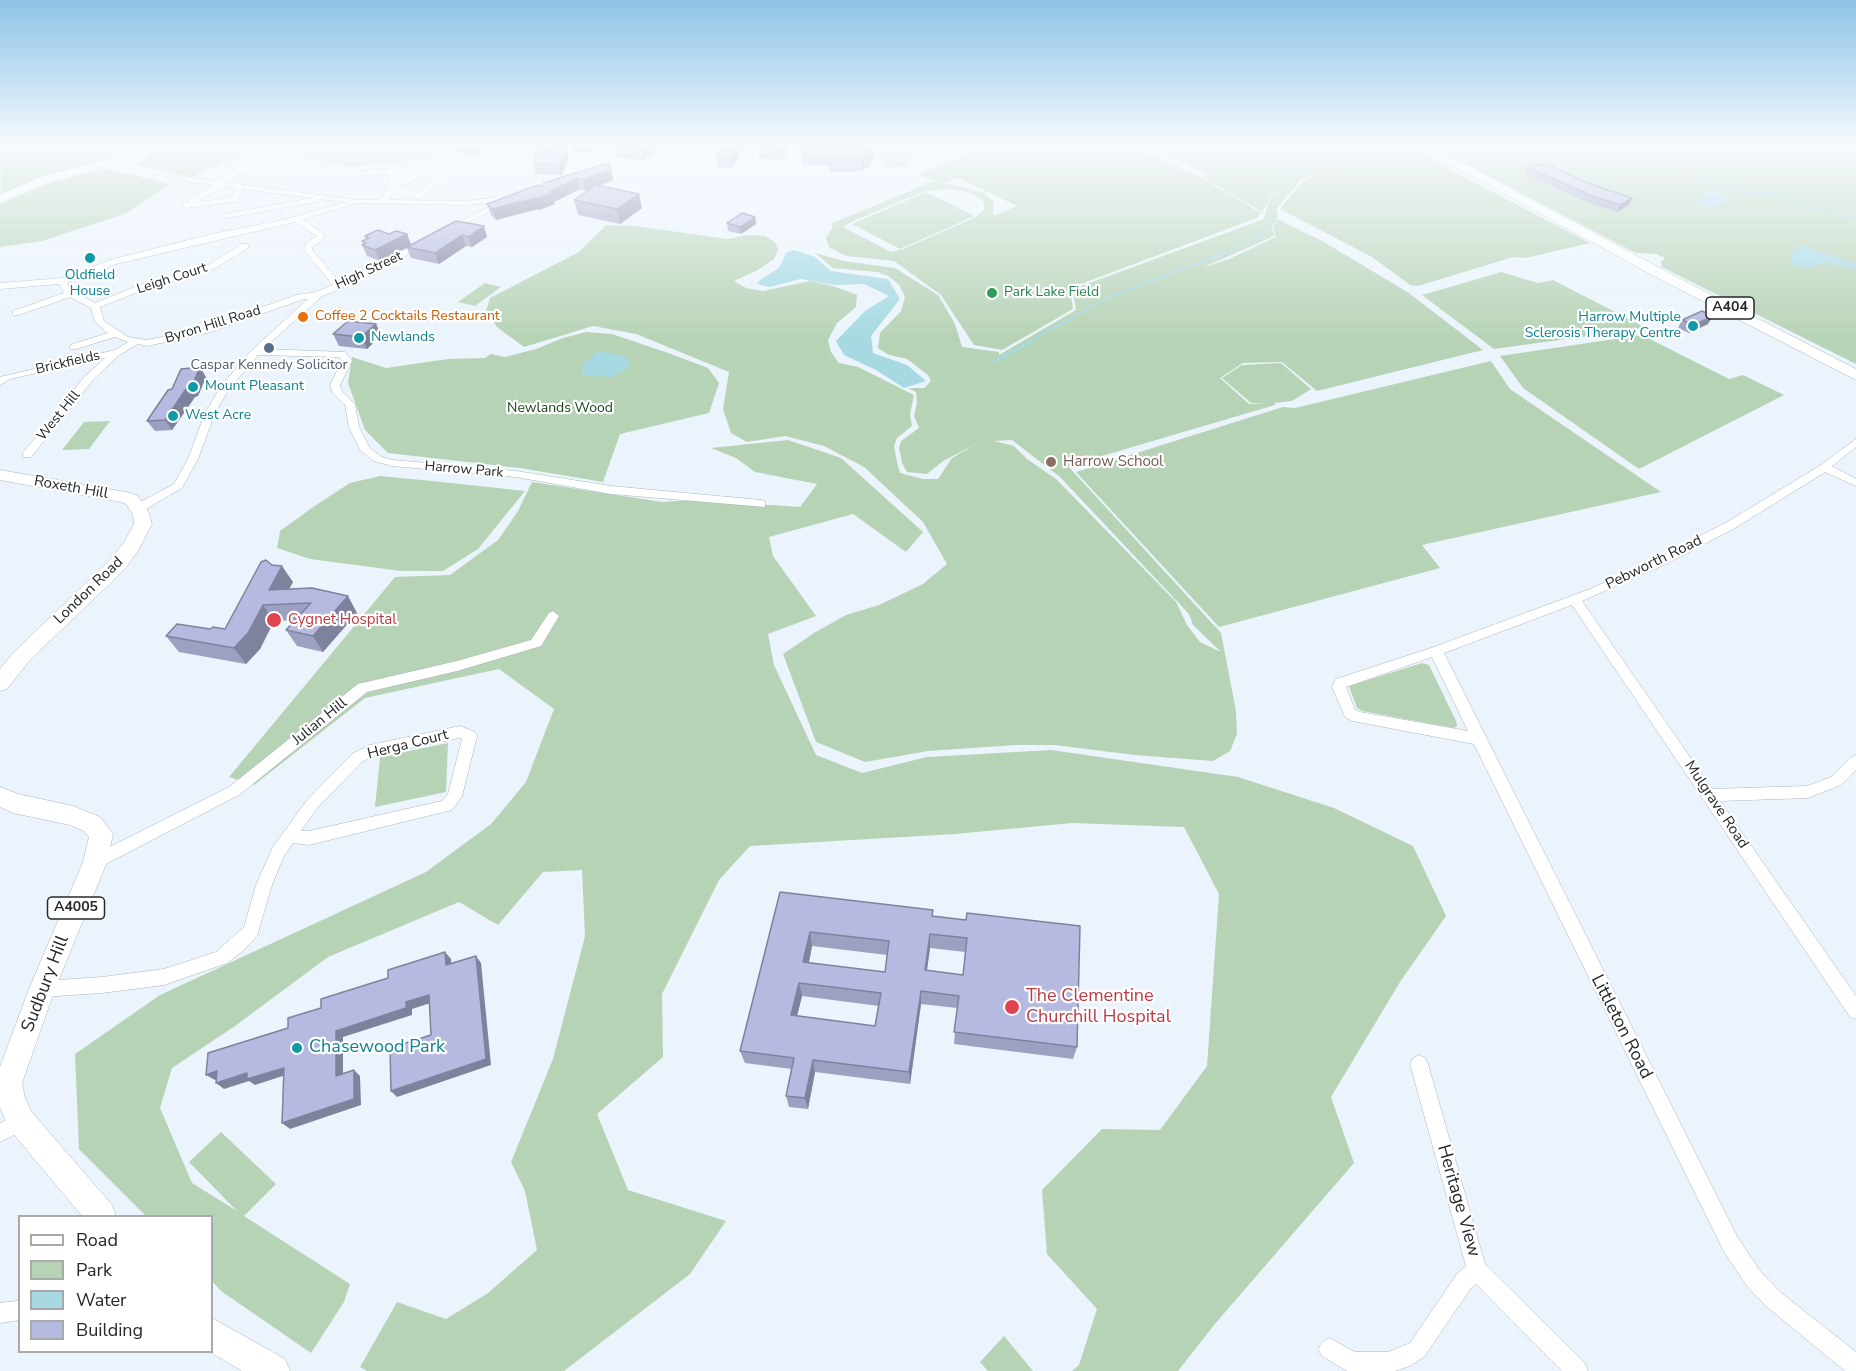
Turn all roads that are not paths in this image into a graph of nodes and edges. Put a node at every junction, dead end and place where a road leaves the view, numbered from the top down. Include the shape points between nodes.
1 (251, 211) edge
2 (325, 211) edge
3 (485, 211) edge
4 (1545, 211) edge
5 (227, 216) dead end
6 (297, 219) junction
7 (442, 234) edge
8 (432, 239) edge
9 (245, 246) dead end
10 (64, 281) junction
11 (0, 286) edge
12 (338, 286) junction
13 (70, 294) junction
14 (318, 295) junction
15 (95, 306) junction
16 (16, 314) dead end
17 (114, 334) junction
18 (135, 342) junction
19 (73, 347) dead end
20 (118, 352) junction
21 (255, 352) junction
22 (1856, 375) edge
23 (0, 382) edge
24 (1856, 442) edge
25 (27, 455) dead end
26 (1825, 467) junction
27 (0, 475) edge
28 (1856, 483) edge
29 (761, 504) dead end
30 (137, 509) junction
31 (1574, 599) junction
32 (553, 616) dead end
33 (1436, 651) junction
34 (4, 673) edge
35 (1480, 739) junction
36 (1856, 761) edge
37 (1710, 795) junction
38 (0, 796) edge
39 (289, 836) junction
40 (95, 862) junction
41 (42, 988) junction
42 (1856, 1011) edge
43 (1419, 1064) dead end
44 (10, 1127) edge
45 (100, 1215) edge
46 (1477, 1270) junction
47 (213, 1335) edge
48 (1329, 1349) dead end
49 (1856, 1366) edge
50 (273, 1371) edge
51 (1577, 1371) edge

1 - 5 street
2 - 6 street
3 - 7 street
4 - 22 main road, A404
6 - 10 street via 113,262
6 - 12 street via 321,235 309,245 309,250
8 - 12 street, High Street
9 - 15 street, Leigh Court via 211,267
10 - 11 street
10 - 13 street via 63,286
12 - 14 street, High Street
13 - 15 street
13 - 16 street
14 - 18 street, Byron Hill Road via 299,297 177,338
14 - 21 street, High Street
15 - 17 street via 100,322
17 - 18 street, Byron Hill Road
17 - 19 street
18 - 20 street, Brickfields
20 - 23 street, Brickfields via 7,377
20 - 25 street, West Hill via 89,378
21 - 29 street, Harrow Park via 342,354 347,361 335,385 337,392 350,404 354,427 365,450 392,464 516,474 611,490
21 - 30 street via 210,413 178,486
24 - 26 street, Pebworth Road
26 - 28 street
26 - 31 street, Pebworth Road via 1731,525 1662,561
27 - 30 main road, Roxeth Hill via 125,497
30 - 34 main road, London Road via 143,524 125,555
31 - 33 street, Pebworth Road
31 - 37 street, Mulgrave Road
32 - 40 street, Julian Hill via 536,643 363,687 234,792
33 - 35 street, Littleton Road
33 - 35 street, Pebworth Road via 1341,683 1339,687 1350,713
35 - 49 street, Littleton Road via 1731,1245 1773,1299
36 - 37 street via 1836,781 1808,792
37 - 42 street, Mulgrave Road
38 - 40 main road, Sudbury Hill / A4005 via 92,824 101,834
39 - 39 street, Herga Court via 312,804 357,758 370,751 460,732 470,736 455,796 447,806 309,838
39 - 41 street, Herga Court via 264,885 251,931 221,958 164,977 102,986
40 - 41 main road, Sudbury Hill / A4005
41 - 44 main road, Sudbury Hill / A4005 via 8,1083
43 - 46 street, Heritage View
44 - 45 main road, Sudbury Hill / A4005
46 - 48 street via 1464,1281 1417,1350 1388,1362 1353,1363
46 - 51 street, Heritage View
47 - 50 main road

